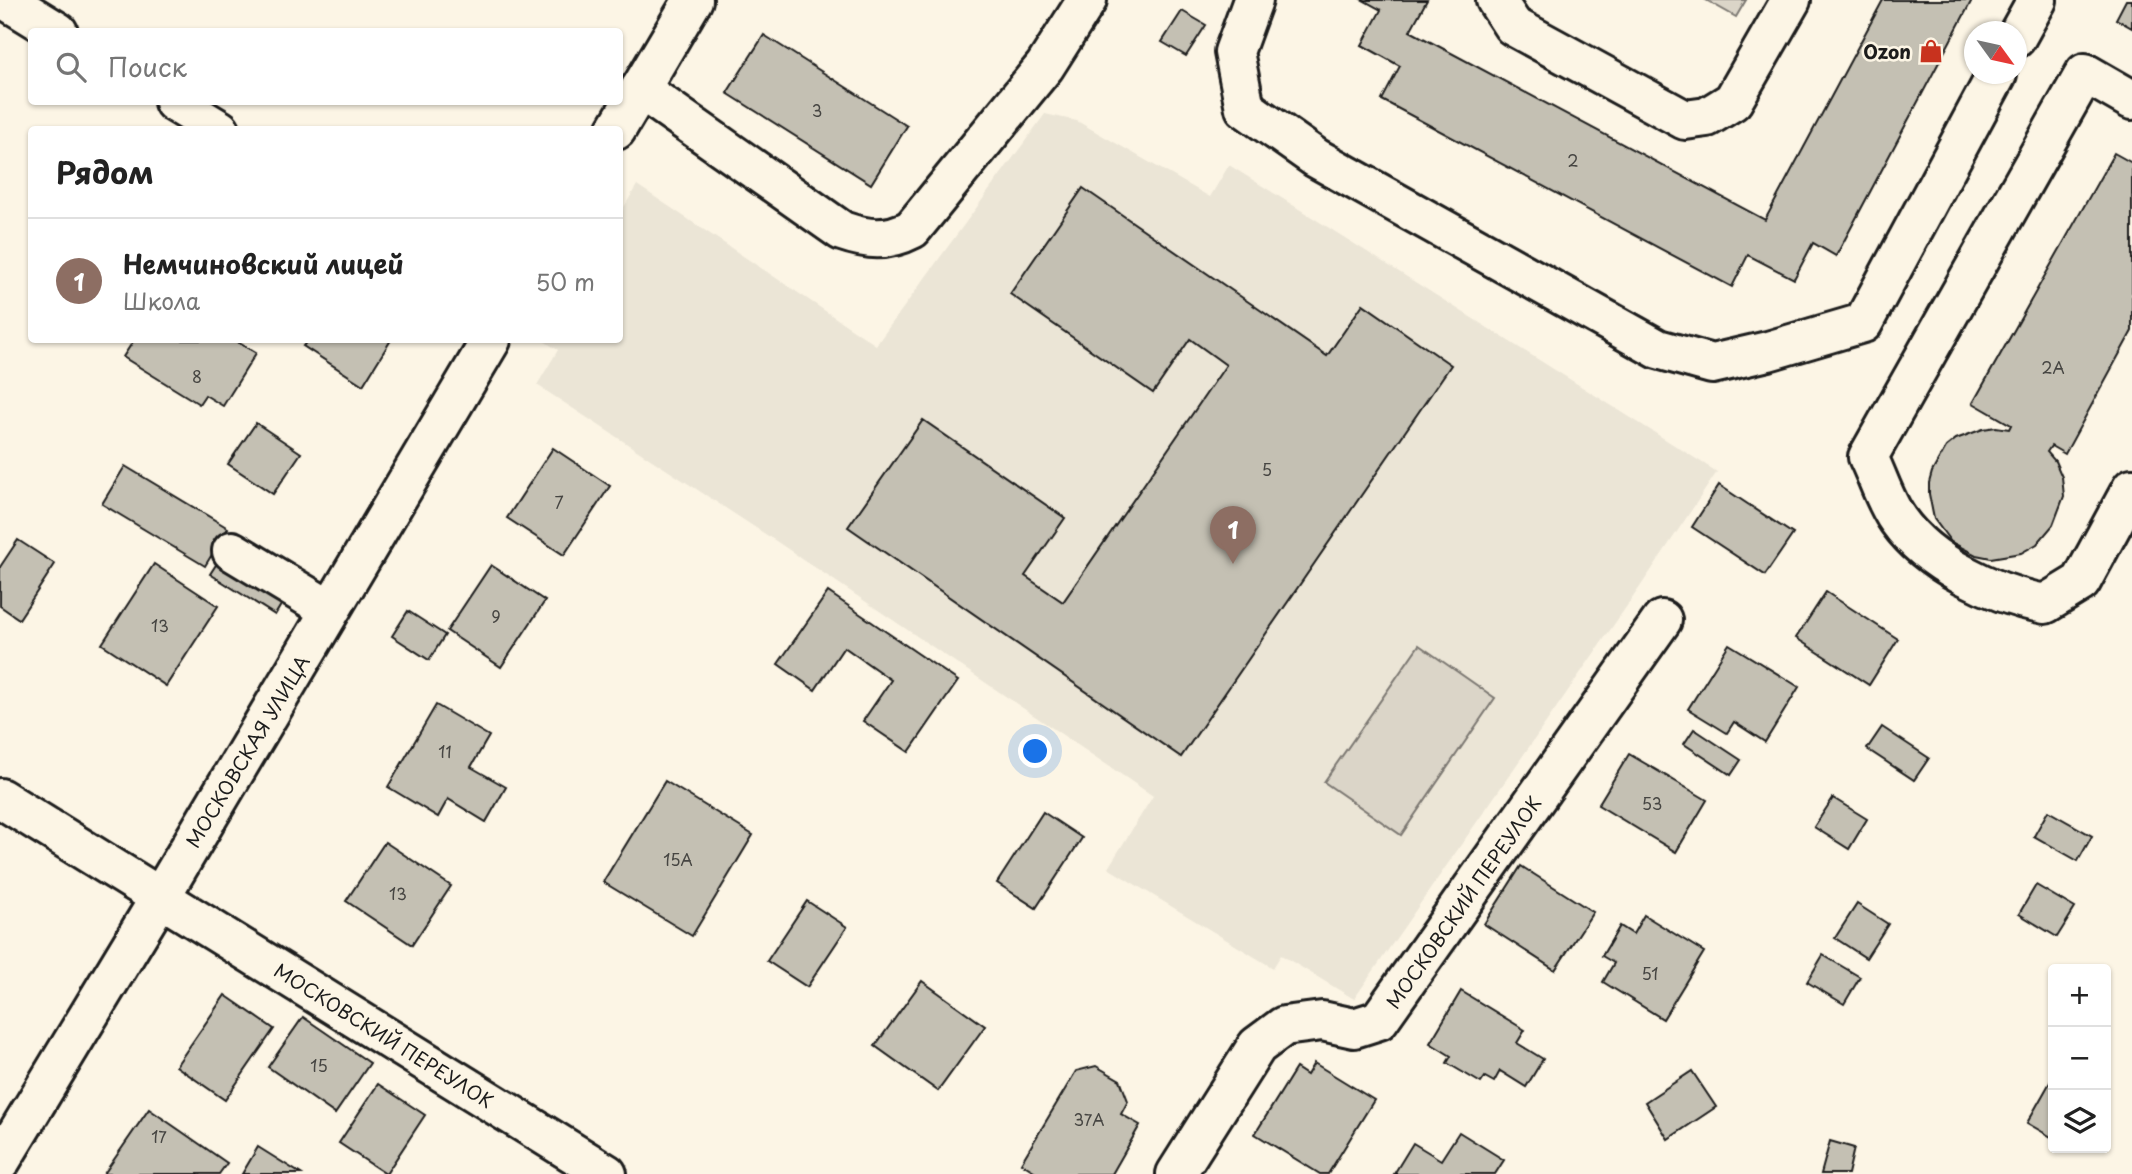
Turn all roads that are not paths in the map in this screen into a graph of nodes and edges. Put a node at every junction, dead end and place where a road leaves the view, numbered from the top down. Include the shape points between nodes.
1 (6, 0) edge
2 (693, 0) edge
3 (1087, 0) edge
4 (1253, 0) edge
5 (1496, 0) edge
6 (1791, 0) edge
7 (2037, 0) edge
8 (2026, 21) edge
9 (52, 28) edge
10 (1992, 84) edge
11 (640, 89) junction
12 (2132, 100) edge
13 (179, 105) edge
14 (213, 126) edge
15 (618, 126) edge
16 (489, 343) edge
17 (2132, 488) edge
18 (232, 551) dead end
19 (330, 610) junction
20 (1662, 620) dead end
21 (0, 798) edge
22 (161, 897) junction
23 (0, 1162) edge
24 (607, 1174) edge
25 (1176, 1174) edge

1 - 9 street
2 - 11 street
3 - 11 street via 1045,66 912,229 880,240 842,231
4 - 10 street via 1234,52 1245,108 1316,158 1658,349 1712,364 1863,323
5 - 6 street via 1513,26 1685,120 1707,117 1733,101
7 - 8 street
11 - 15 street
12 - 17 street via 2085,73 1868,457 1897,519 1929,554 2015,598 2045,604 2081,582
13 - 14 street
16 - 19 street, МОСКОВСКАЯ УЛИЦА
18 - 19 street
19 - 22 street, МОСКОВСКАЯ УЛИЦА
20 - 25 street, МОСКОВСКИЙ ПЕРЕУЛОК via 1379,1020 1354,1027 1322,1021 1284,1026 1257,1046
21 - 22 street, МОСКОВСКИЙ ПЕРЕУЛОК
22 - 23 street, МОСКОВСКАЯ УЛИЦА
22 - 24 street, МОСКОВСКИЙ ПЕРЕУЛОК

